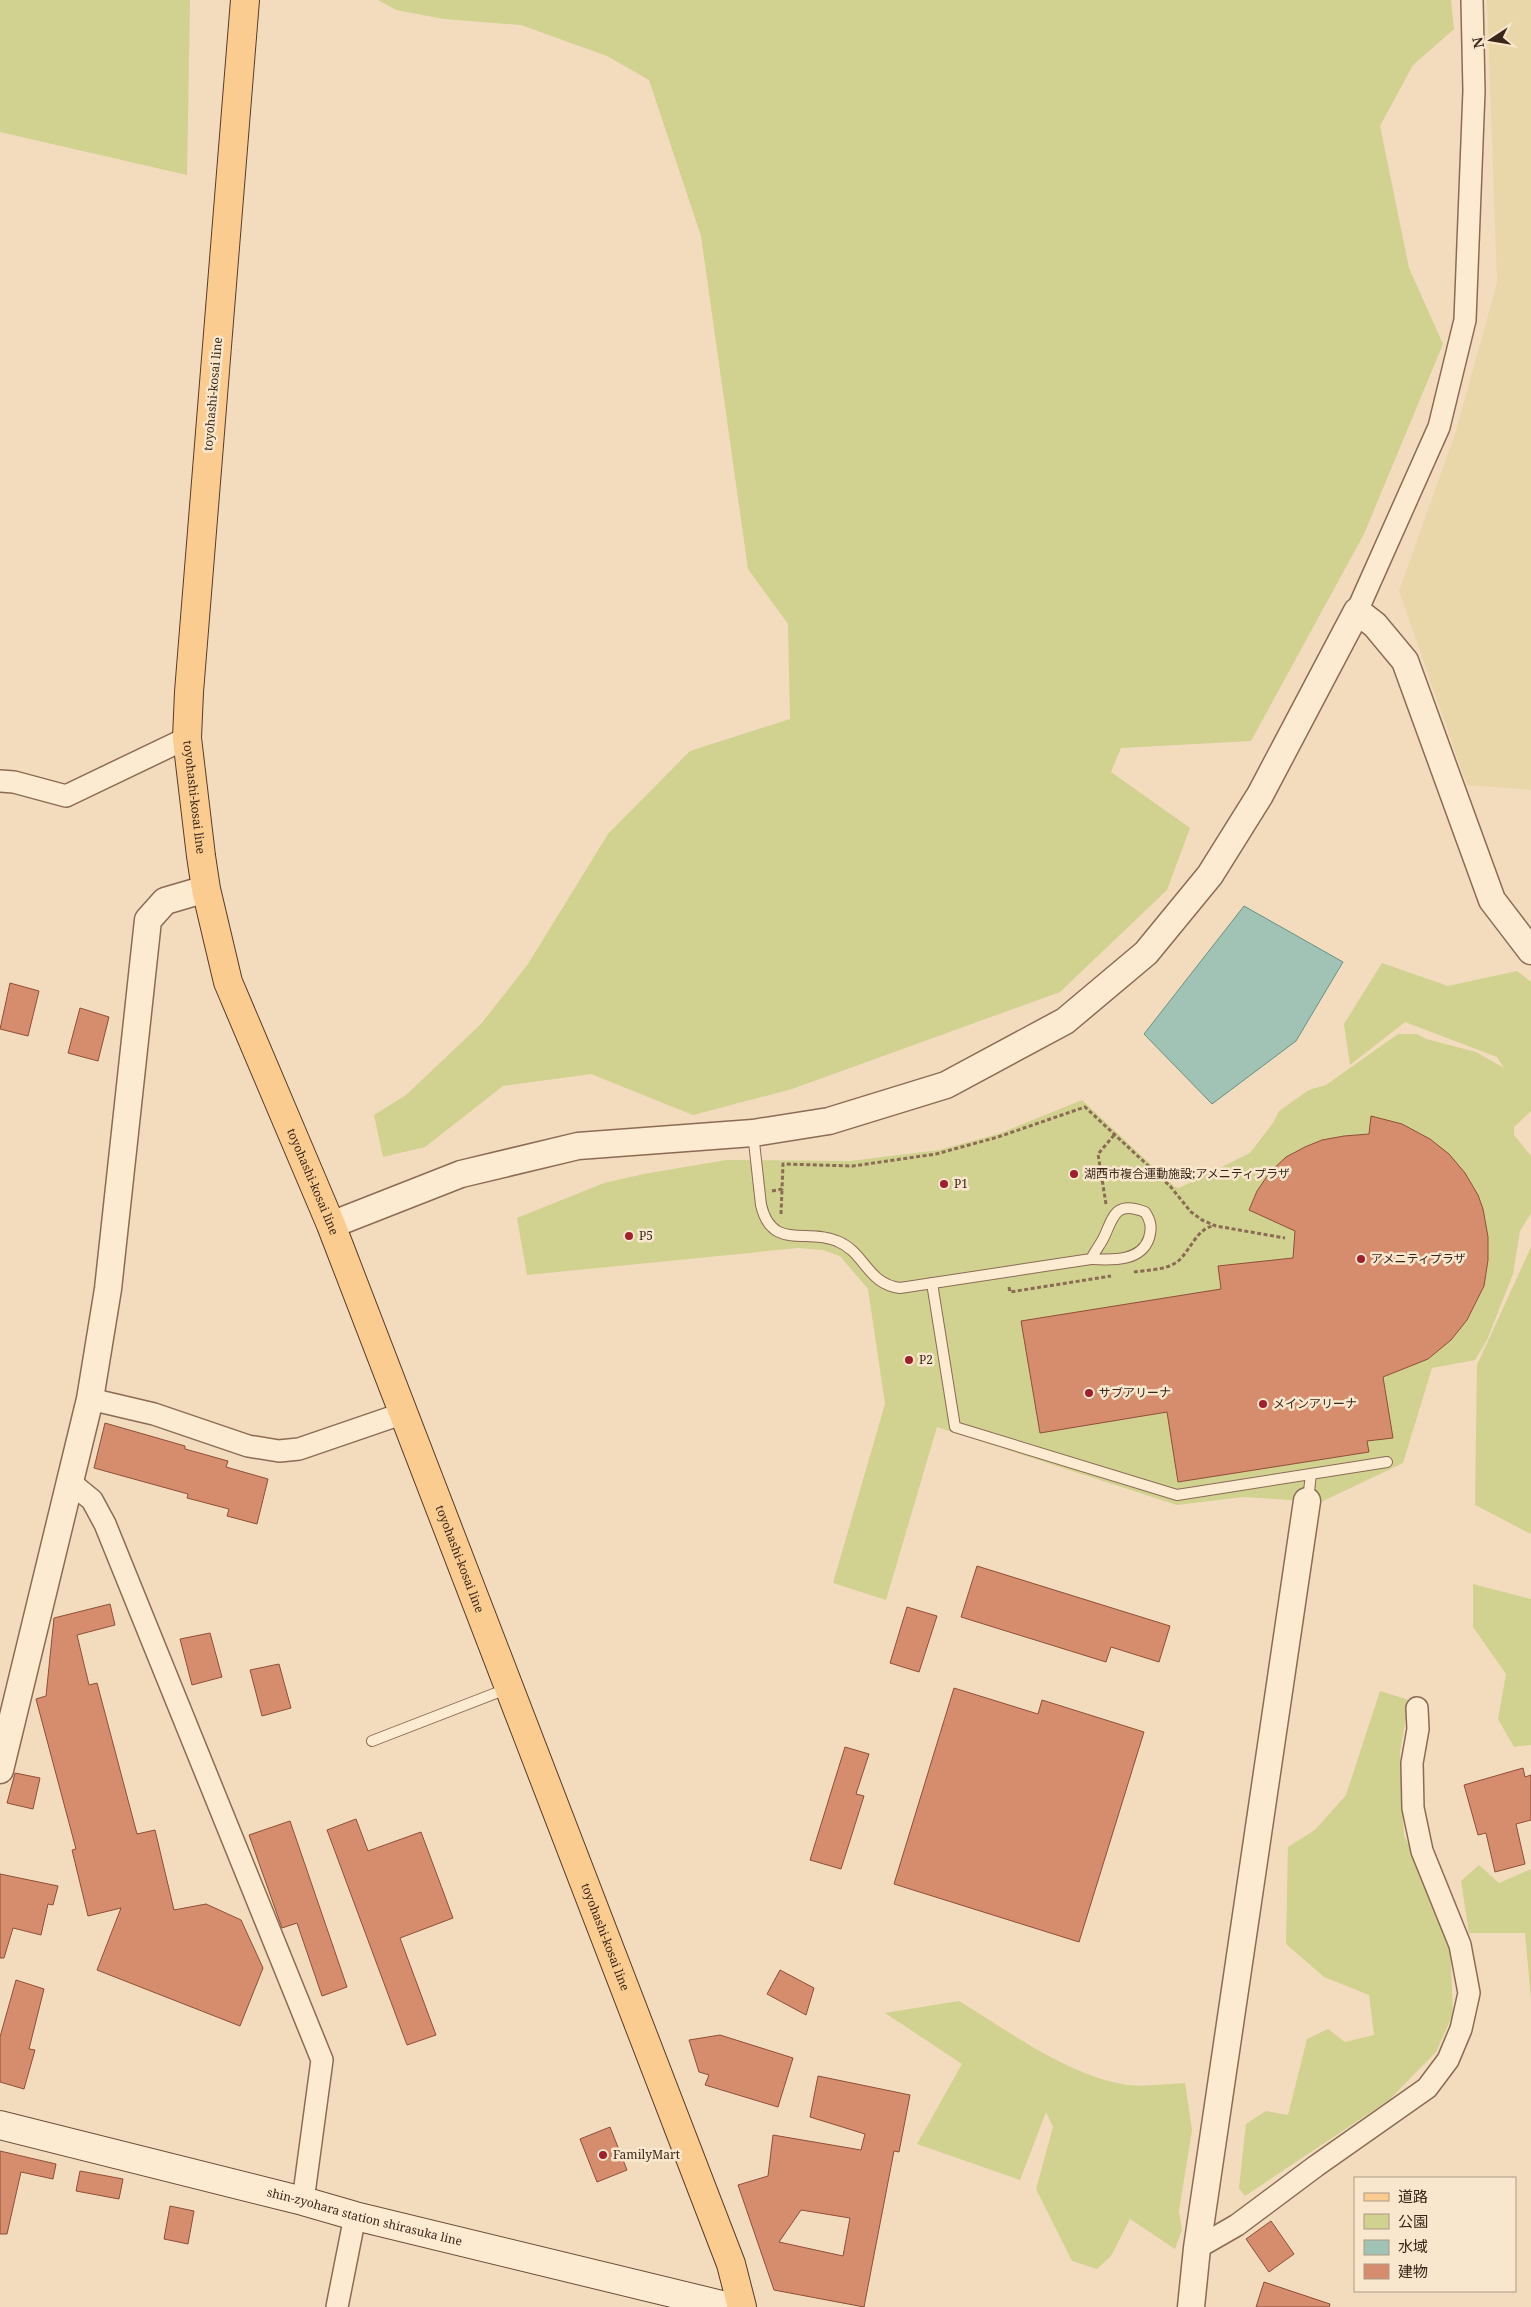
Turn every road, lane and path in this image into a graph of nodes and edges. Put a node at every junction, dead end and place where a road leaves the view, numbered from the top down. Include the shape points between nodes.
1 (245, 0) edge
2 (1472, 0) edge
3 (1357, 611) junction
4 (187, 738) junction
5 (0, 781) edge
6 (206, 889) junction
7 (1531, 951) edge
8 (753, 1133) junction
9 (1115, 1134) junction
10 (782, 1189) junction
11 (759, 1194) junction
12 (1103, 1207) dead end
13 (787, 1220) dead end
14 (331, 1224) junction
15 (1286, 1238) dead end
16 (1091, 1259) junction
17 (932, 1283) junction
18 (90, 1399) junction
19 (404, 1413) junction
20 (1387, 1462) dead end
21 (1311, 1474) junction
22 (71, 1483) junction
23 (1307, 1501) joint
24 (509, 1688) junction
25 (1417, 1708) dead end
26 (372, 1741) dead end
27 (0, 1770) edge
28 (0, 2125) edge
29 (303, 2201) junction
30 (355, 2216) junction
31 (1197, 2248) junction
32 (337, 2307) edge
33 (730, 2307) edge
34 (742, 2307) edge
35 (1191, 2307) edge

1 - 4 main road, toyohashi-kosai line
2 - 3 street via 1474,91 1465,320 1439,427
3 - 7 street via 1375,625 1405,661 1492,900
3 - 8 street via 1260,795 1210,875 1146,953 1065,1021 946,1085 828,1121
4 - 5 street via 66,796
4 - 6 main road, toyohashi-kosai line
6 - 14 main road, toyohashi-kosai line via 228,982
6 - 18 street via 165,901 148,920 108,1290
8 - 11 lane
8 - 14 street via 578,1146 461,1174
9 - 10 path via 1089,1110 1080,1108 998,1137 936,1154 853,1166 783,1164
9 - 12 path via 1098,1154 1106,1200
9 - 15 path via 1202,1220 1216,1226
10 - 11 path
10 - 13 path via 782,1214
11 - 17 lane via 765,1220 782,1235 825,1237 847,1246 873,1276 892,1287
14 - 19 main road, toyohashi-kosai line
16 - 16 lane via 1112,1216 1118,1211 1133,1208 1145,1212 1151,1224 1142,1252 1113,1260
16 - 17 lane
17 - 21 lane via 955,1427 1178,1495
18 - 19 street via 154,1414 248,1446 279,1451 299,1449
18 - 22 street
19 - 24 main road, toyohashi-kosai line
20 - 21 lane
21 - 23 lane
22 - 27 street
22 - 29 street via 92,1500 105,1524 322,2060
23 - 31 street
24 - 26 lane
24 - 34 main road, toyohashi-kosai line via 731,2264
25 - 31 street via 1418,1729 1412,1763 1413,1808 1422,1851 1460,1945 1469,1992 1461,2030 1448,2060 1427,2088 1236,2225
28 - 29 main road, shin-zyohara station shirasuka line
29 - 30 main road, shin-zyohara station shirasuka line
30 - 32 street
30 - 33 main road, shin-zyohara station shirasuka line
31 - 35 street

